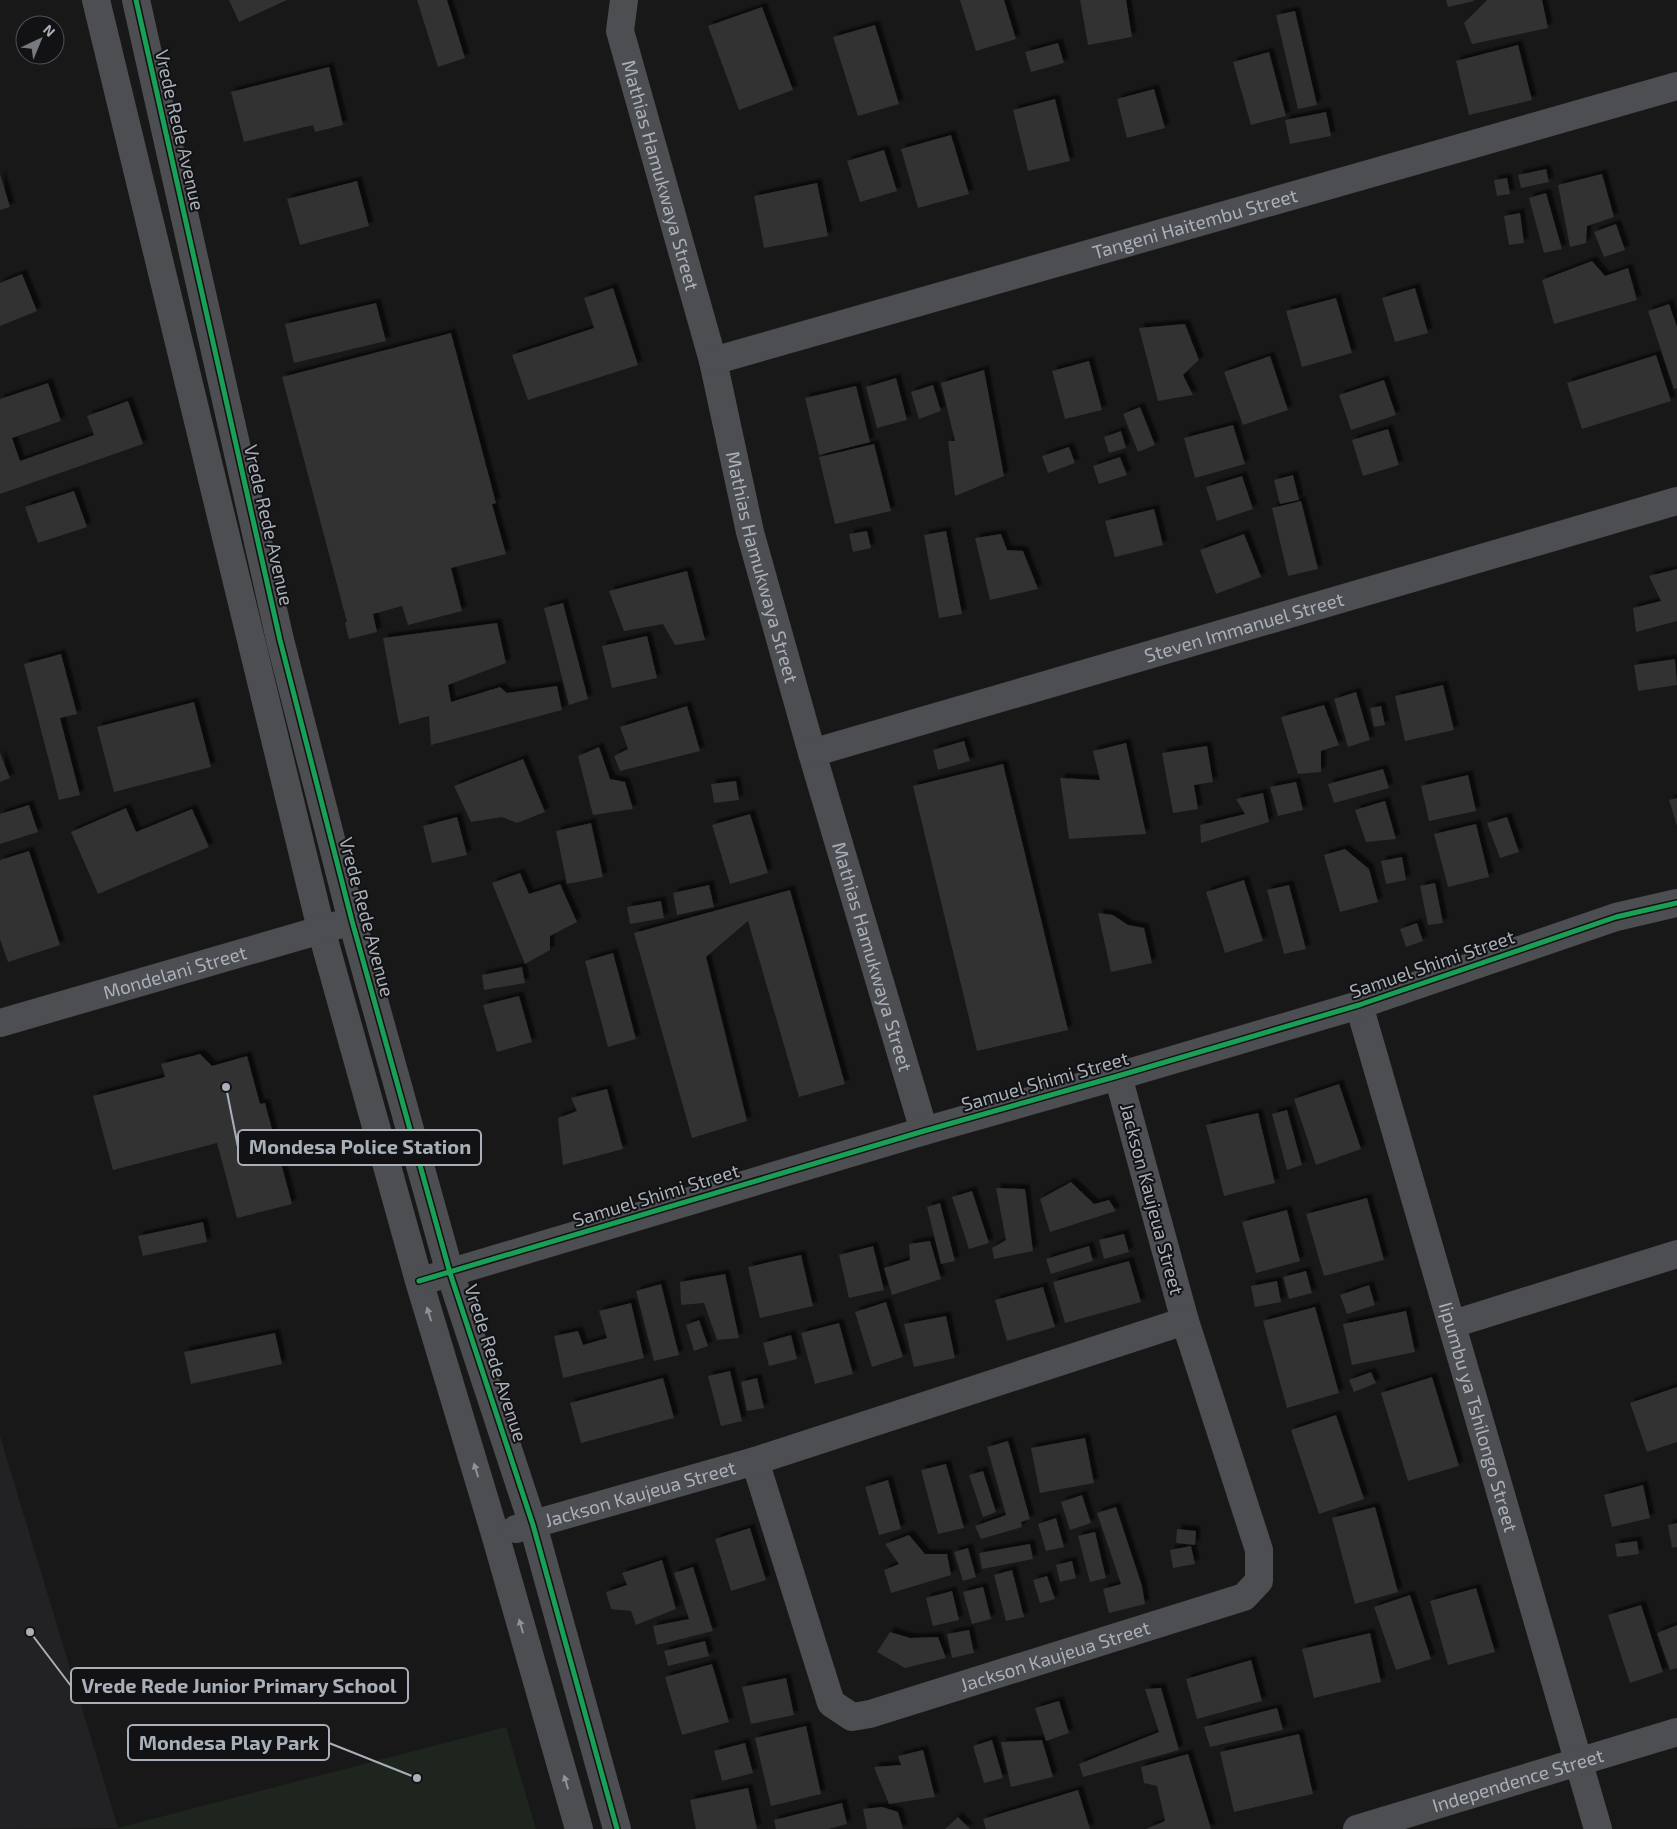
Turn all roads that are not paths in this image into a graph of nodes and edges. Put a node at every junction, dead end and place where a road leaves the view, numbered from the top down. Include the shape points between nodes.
1 (96, 0) edge
2 (136, 0) edge
3 (624, 0) edge
4 (1677, 86) edge
5 (713, 361) junction
6 (1677, 501) edge
7 (812, 753) junction
8 (1677, 903) edge
9 (352, 921) junction
10 (322, 929) junction
11 (1359, 1005) junction
12 (0, 1023) edge
13 (1118, 1076) junction
14 (924, 1131) junction
15 (1677, 1254) edge
16 (450, 1272) junction
17 (419, 1281) junction
18 (1185, 1321) junction
19 (1453, 1324) junction
20 (755, 1461) junction
21 (533, 1524) junction
22 (495, 1534) junction
23 (1677, 1732) edge
24 (1579, 1763) junction
25 (579, 1829) edge
26 (617, 1829) edge
27 (1357, 1829) edge
28 (1598, 1829) edge

1 - 10 street
2 - 9 street, Vrede Rede Avenue via 280,640
3 - 5 street, Mathias Hamukwaya Street via 620,31
4 - 5 street, Tangeni Haitembu Street
5 - 7 street, Mathias Hamukwaya Street via 750,532
6 - 7 street, Steven Immanuel Street
7 - 14 street, Mathias Hamukwaya Street
8 - 11 street, Samuel Shimi Street via 1616,917
9 - 10 street, Mondelani Street
9 - 16 street, Vrede Rede Avenue
10 - 12 street, Mondelani Street
10 - 17 street
11 - 13 street, Samuel Shimi Street
11 - 19 street, Iipumbu ya Tshilongo Street
13 - 14 street, Samuel Shimi Street
13 - 18 street, Jackson Kaujeua Street
14 - 16 street, Samuel Shimi Street
15 - 19 street
16 - 17 street, Samuel Shimi Street
16 - 21 street, Vrede Rede Avenue
22 -> 17 street
18 - 20 street, Jackson Kaujeua Street
18 - 20 street, Jackson Kaujeua Street via 1259,1550 1259,1581 1244,1596 880,1711 852,1717 831,1702
19 - 24 street, Iipumbu ya Tshilongo Street
20 - 21 street, Jackson Kaujeua Street
21 - 22 street, Jackson Kaujeua Street
21 - 26 street, Vrede Rede Avenue
25 -> 22 street
23 - 24 street, Independence Street
24 - 27 street, Independence Street
24 - 28 street, Iipumbu ya Tshilongo Street

